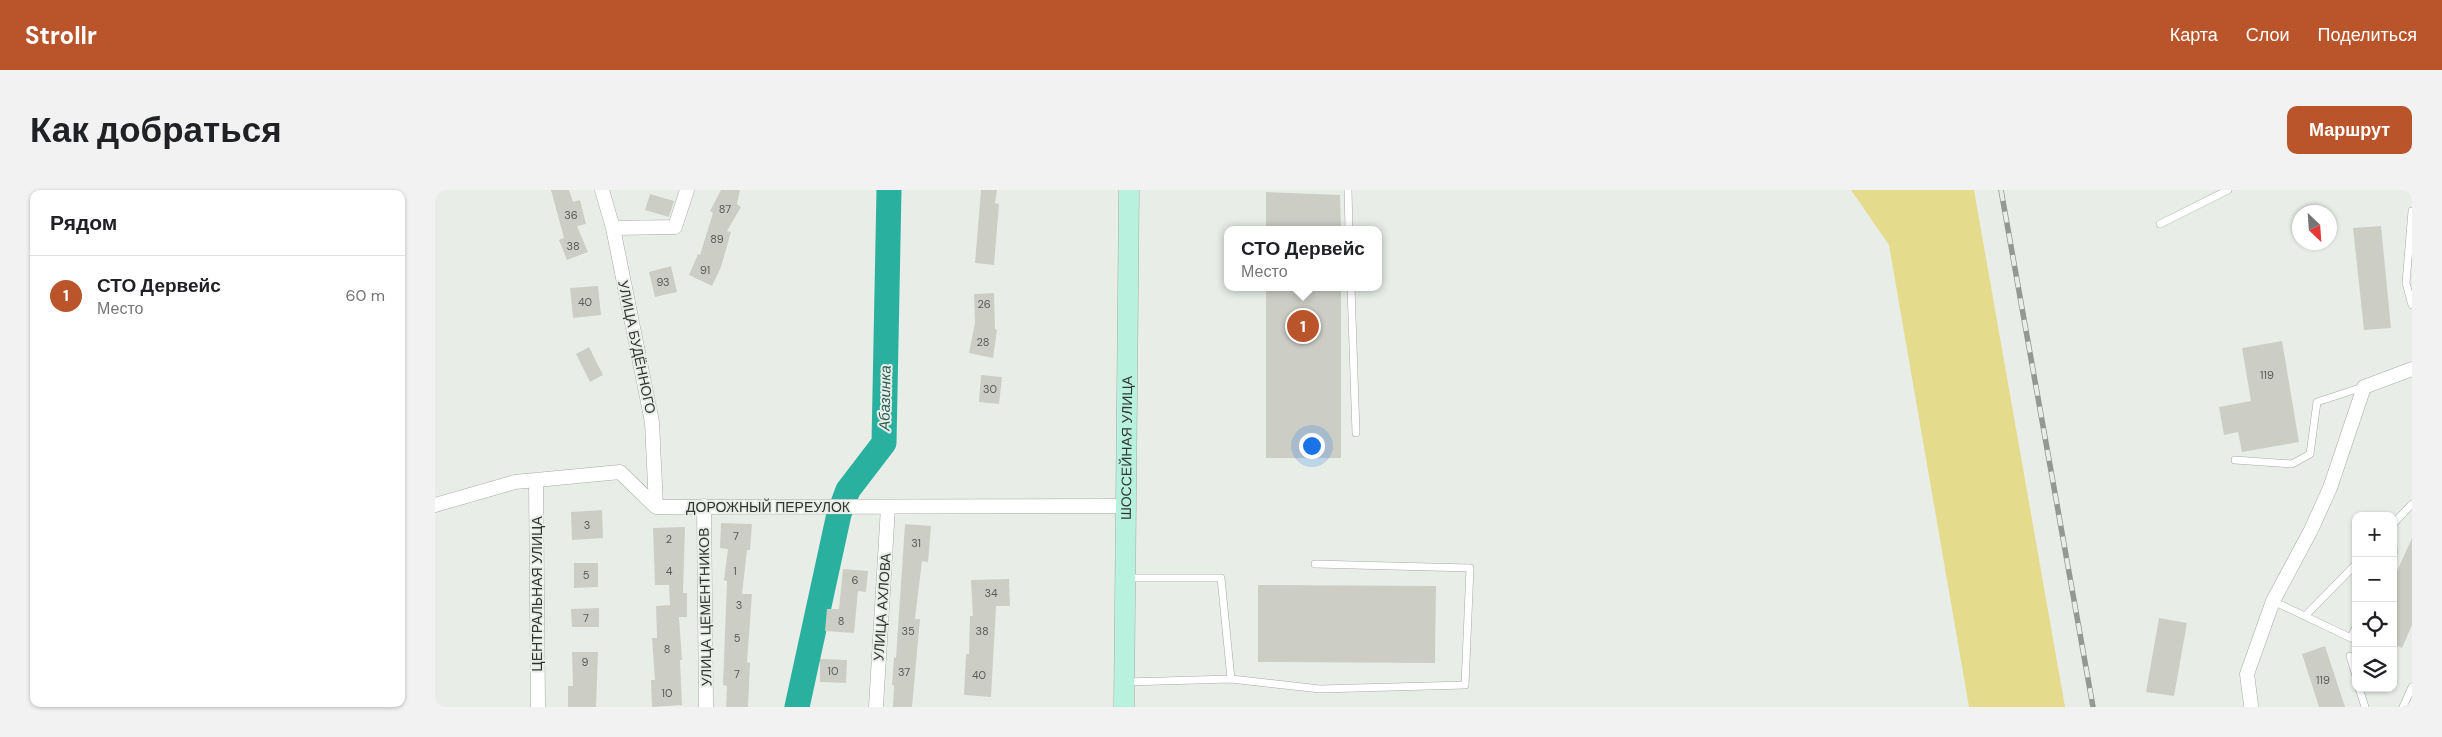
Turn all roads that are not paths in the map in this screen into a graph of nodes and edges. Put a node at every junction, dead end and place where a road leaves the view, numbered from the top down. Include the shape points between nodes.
1 (602, 190) edge
2 (687, 190) edge
3 (1120, 190) edge
4 (1129, 190) edge
5 (1348, 190) edge
6 (2228, 190) edge
7 (2412, 211) edge
8 (2161, 224) dead end
9 (1349, 226) edge
10 (613, 228) junction
11 (1351, 291) edge
12 (2412, 305) edge
13 (2412, 369) edge
14 (2364, 386) junction
15 (1356, 433) dead end
16 (2235, 460) dead end
17 (536, 481) junction
18 (2412, 504) edge
19 (435, 505) edge
20 (704, 506) junction
21 (1118, 506) junction
22 (655, 507) junction
23 (888, 507) junction
24 (2397, 520) edge
25 (1315, 564) dead end
26 (2352, 568) edge
27 (1125, 578) junction
28 (2273, 601) junction
29 (2305, 616) junction
30 (2352, 636) edge
31 (2350, 656) dead end
32 (2352, 663) edge
33 (1231, 678) junction
34 (1124, 682) junction
35 (2412, 687) edge
36 (2360, 692) edge
37 (2251, 705) dead end
38 (538, 707) edge
39 (706, 707) edge
40 (875, 707) edge
41 (1117, 707) edge
42 (1124, 707) edge
43 (2365, 707) edge
44 (2403, 707) edge

1 - 10 street, УЛИЦА БУДЁННОГО
2 - 10 street via 675,227
3 - 21 main road, ШОССЕЙНАЯ УЛИЦА
4 - 27 main road, ШОССЕЙНАЯ УЛИЦА
5 - 9 lane
6 - 8 lane
7 - 12 lane via 2406,283
10 - 22 street, УЛИЦА БУДЁННОГО via 652,422
11 - 15 lane
13 - 14 street
14 - 16 lane via 2317,402 2310,454 2292,464
14 - 28 street via 2330,488
17 - 19 street via 515,482
17 - 22 street via 620,472
17 - 38 street, ЦЕНТРАЛЬНАЯ УЛИЦА
18 - 24 lane
20 - 22 street, ДОРОЖНЫЙ ПЕРЕУЛОК
20 - 23 street, ДОРОЖНЫЙ ПЕРЕУЛОК
20 - 39 street, УЛИЦА ЦЕМЕНТНИКОВ
21 - 23 street, ДОРОЖНЫЙ ПЕРЕУЛОК
21 - 41 main road, ШОССЕЙНАЯ УЛИЦА
23 - 40 street, УЛИЦА АХЛОВА
25 - 33 lane via 1470,568 1465,685 1320,690
26 - 29 lane
27 - 33 lane via 1221,578
27 - 34 main road, ШОССЕЙНАЯ УЛИЦА
28 - 29 lane
28 - 37 street via 2247,674
29 - 30 lane
31 - 32 lane
33 - 34 lane
34 - 42 main road, ШОССЕЙНАЯ УЛИЦА
35 - 44 lane
36 - 43 lane

